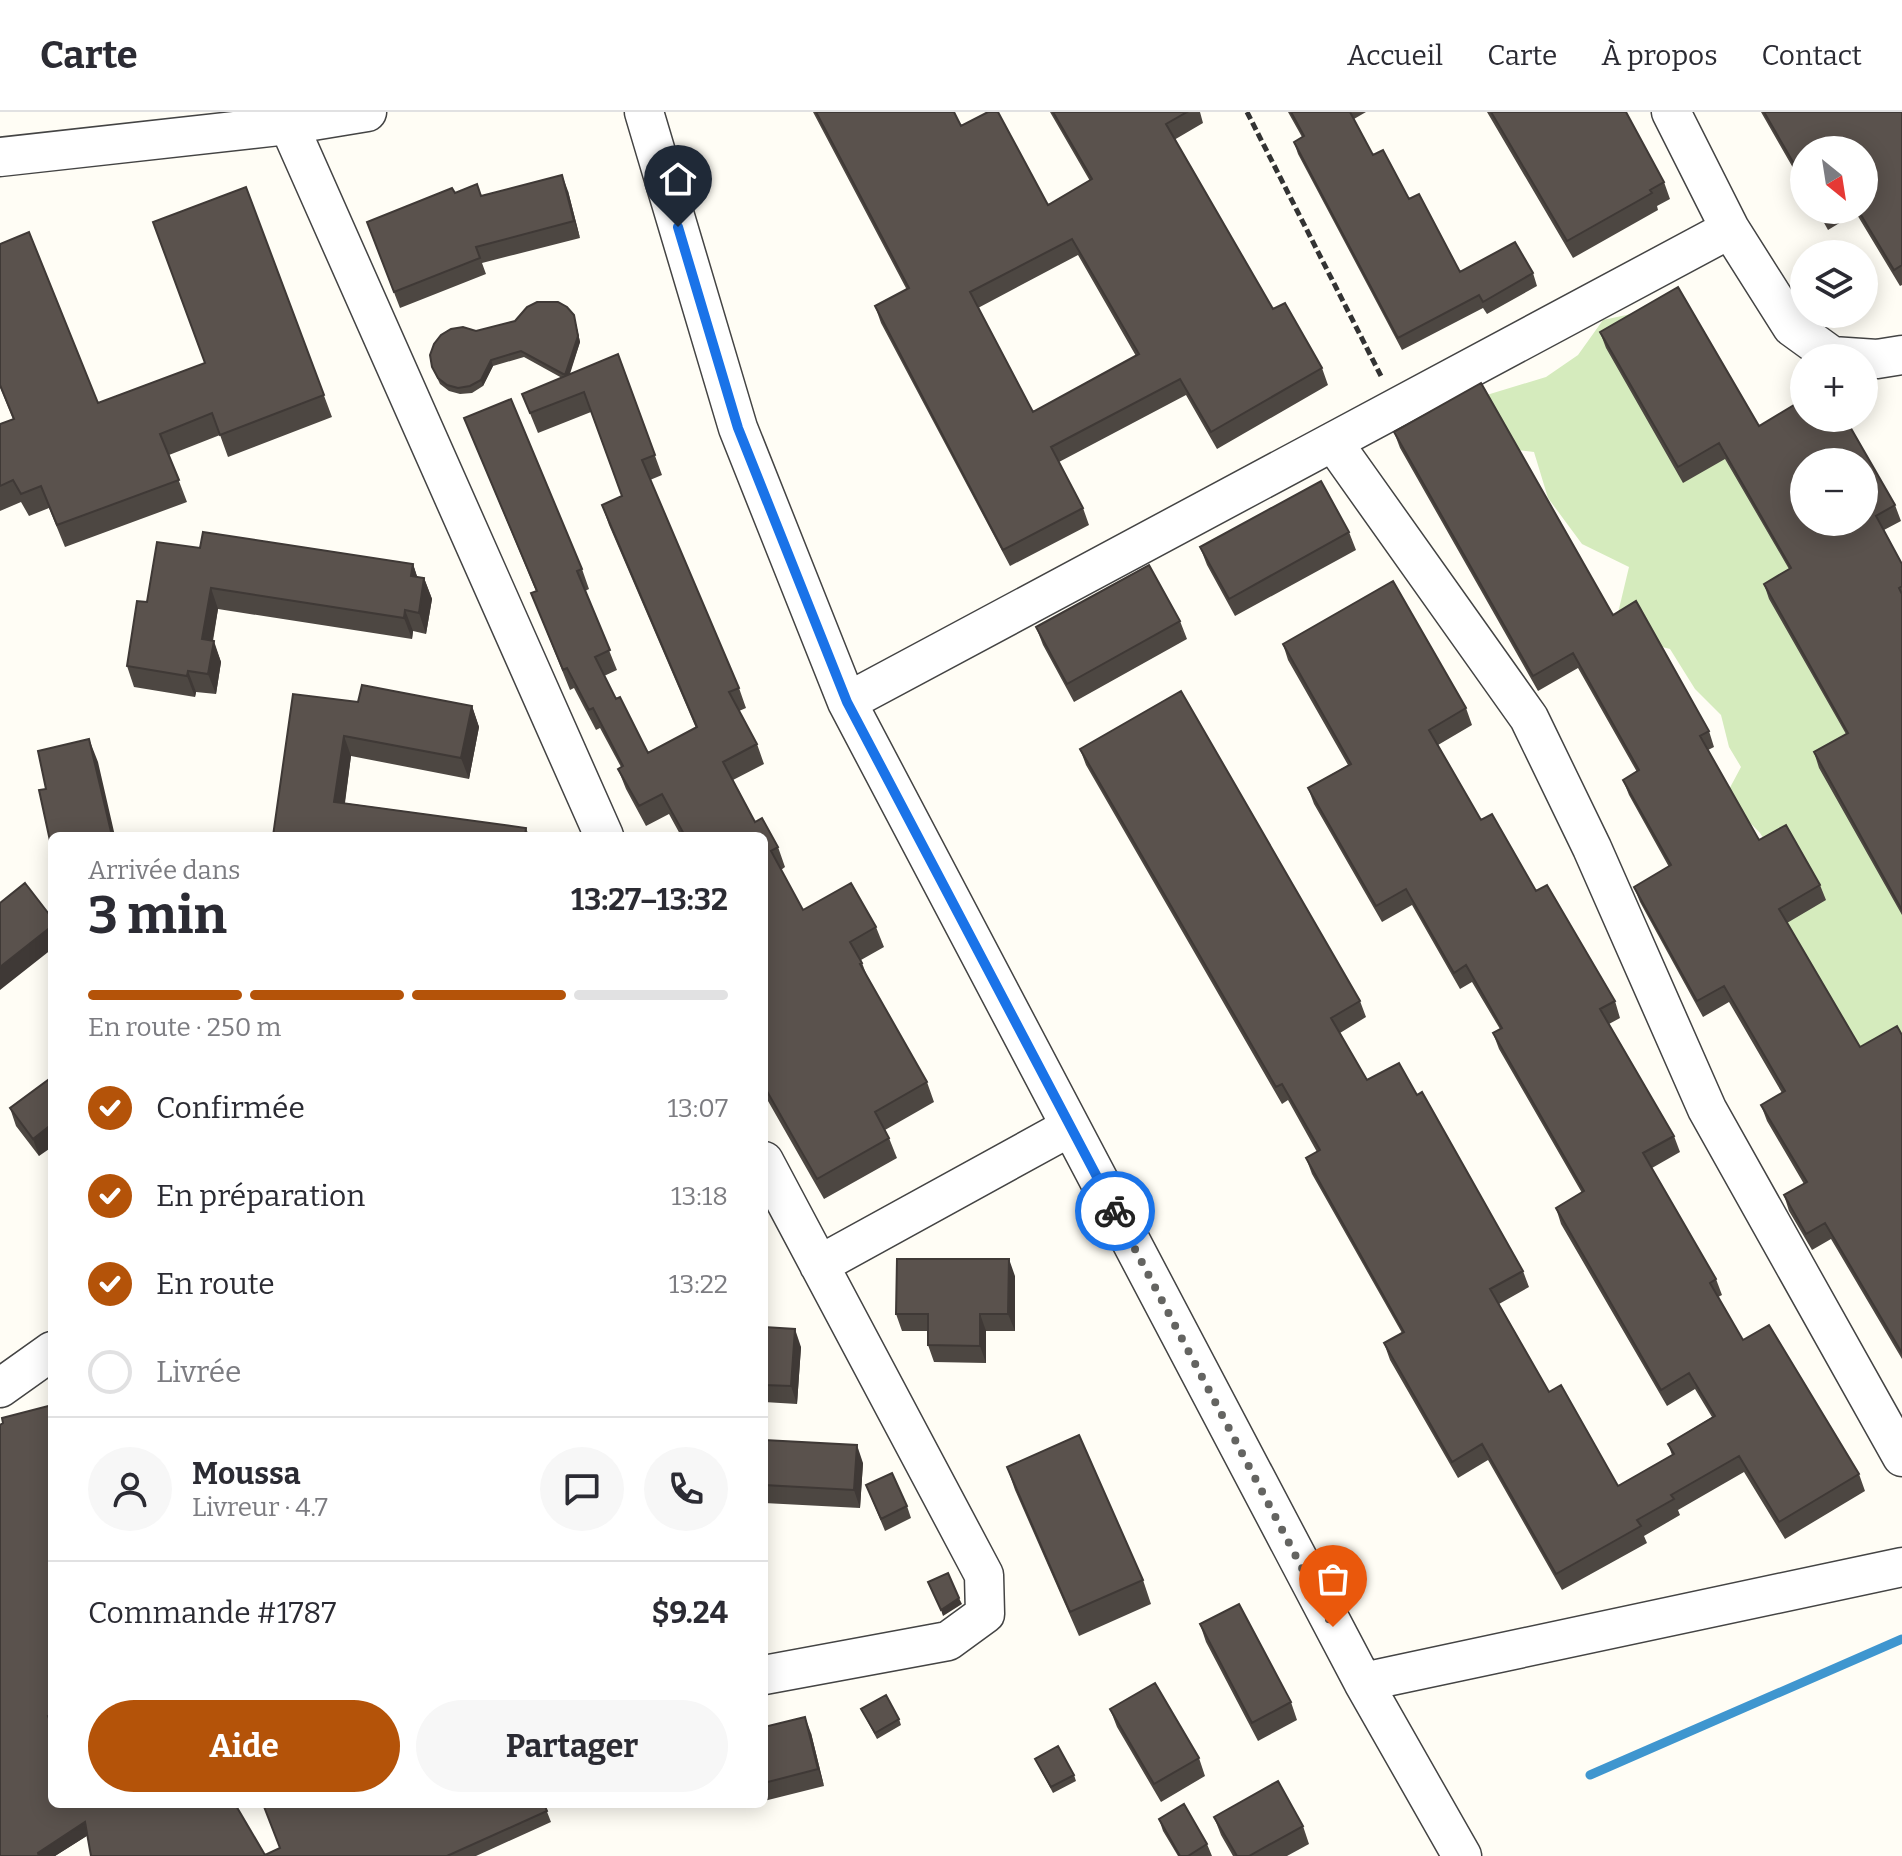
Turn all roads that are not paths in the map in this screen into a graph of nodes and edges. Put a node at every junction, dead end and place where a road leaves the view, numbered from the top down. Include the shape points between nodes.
1 (367, 112) edge
2 (644, 112) edge
3 (1671, 112) edge
4 (285, 118) edge
5 (0, 157) edge
6 (1730, 229) junction
7 (1902, 355) edge
8 (1333, 442) junction
9 (847, 702) junction
10 (602, 832) edge
11 (1070, 1127) junction
12 (768, 1169) edge
13 (819, 1265) junction
14 (48, 1354) edge
15 (0, 1388) edge
16 (1902, 1457) edge
17 (1902, 1567) edge
18 (768, 1674) edge
19 (1363, 1682) junction
20 (1462, 1856) edge

1 - 4 street
2 - 9 street via 738,428
3 - 6 street
4 - 5 street
4 - 10 street
6 - 7 street via 1802,335 1832,356
6 - 8 street
8 - 9 street
8 - 16 street via 1529,718 1707,1109
9 - 11 street
11 - 13 street
11 - 19 street
12 - 13 street
13 - 18 street via 984,1575 985,1614 948,1641
14 - 15 street
17 - 19 street
19 - 20 street

